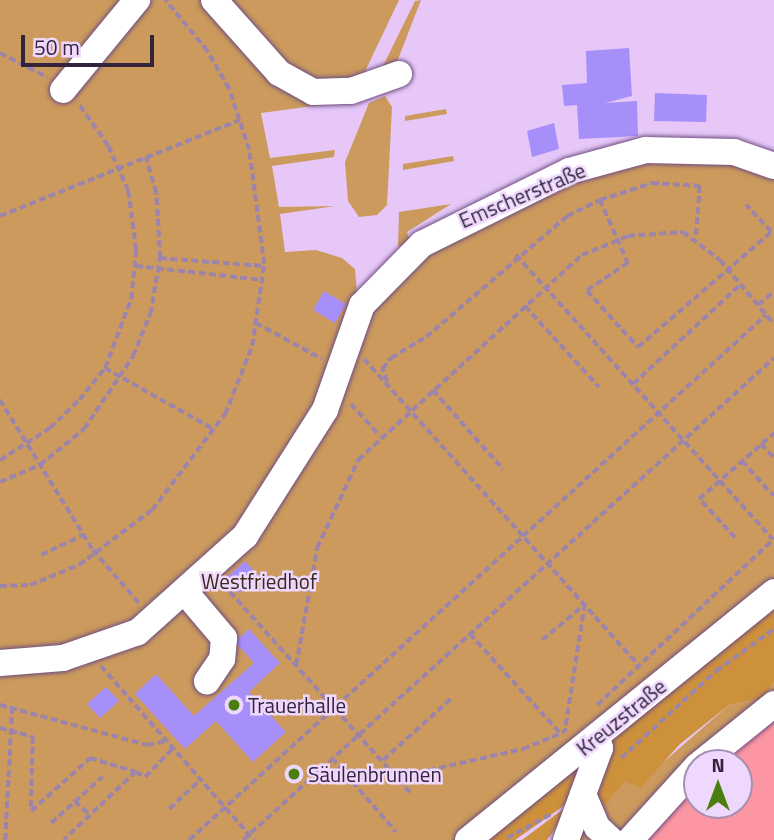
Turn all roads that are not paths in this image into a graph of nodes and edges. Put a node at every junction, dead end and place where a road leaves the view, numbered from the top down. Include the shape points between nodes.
1 (137, 0) edge
2 (214, 0) edge
3 (398, 74) dead end
4 (63, 90) road end
5 (774, 166) edge
6 (774, 592) edge
7 (186, 593) junction
8 (0, 663) edge
9 (207, 681) dead end
10 (774, 704) edge
11 (588, 724) junction
12 (719, 749) edge
13 (683, 782) edge
14 (583, 794) junction
15 (468, 840) edge
16 (566, 840) edge
17 (611, 840) edge
18 (630, 840) edge

1 - 4 street
2 - 3 street via 279,73 313,92 351,91
5 - 7 street, Emscherstraße via 734,152 646,150 569,171 456,223 373,291 300,454 256,525
6 - 11 street, Kreuzstraße
7 - 8 street via 138,632 88,652
7 - 9 street via 224,638 222,659
10 - 12 street
11 - 14 street via 600,748
11 - 15 street, Kreuzstraße
13 - 18 street
14 - 16 street
14 - 17 street via 597,827

